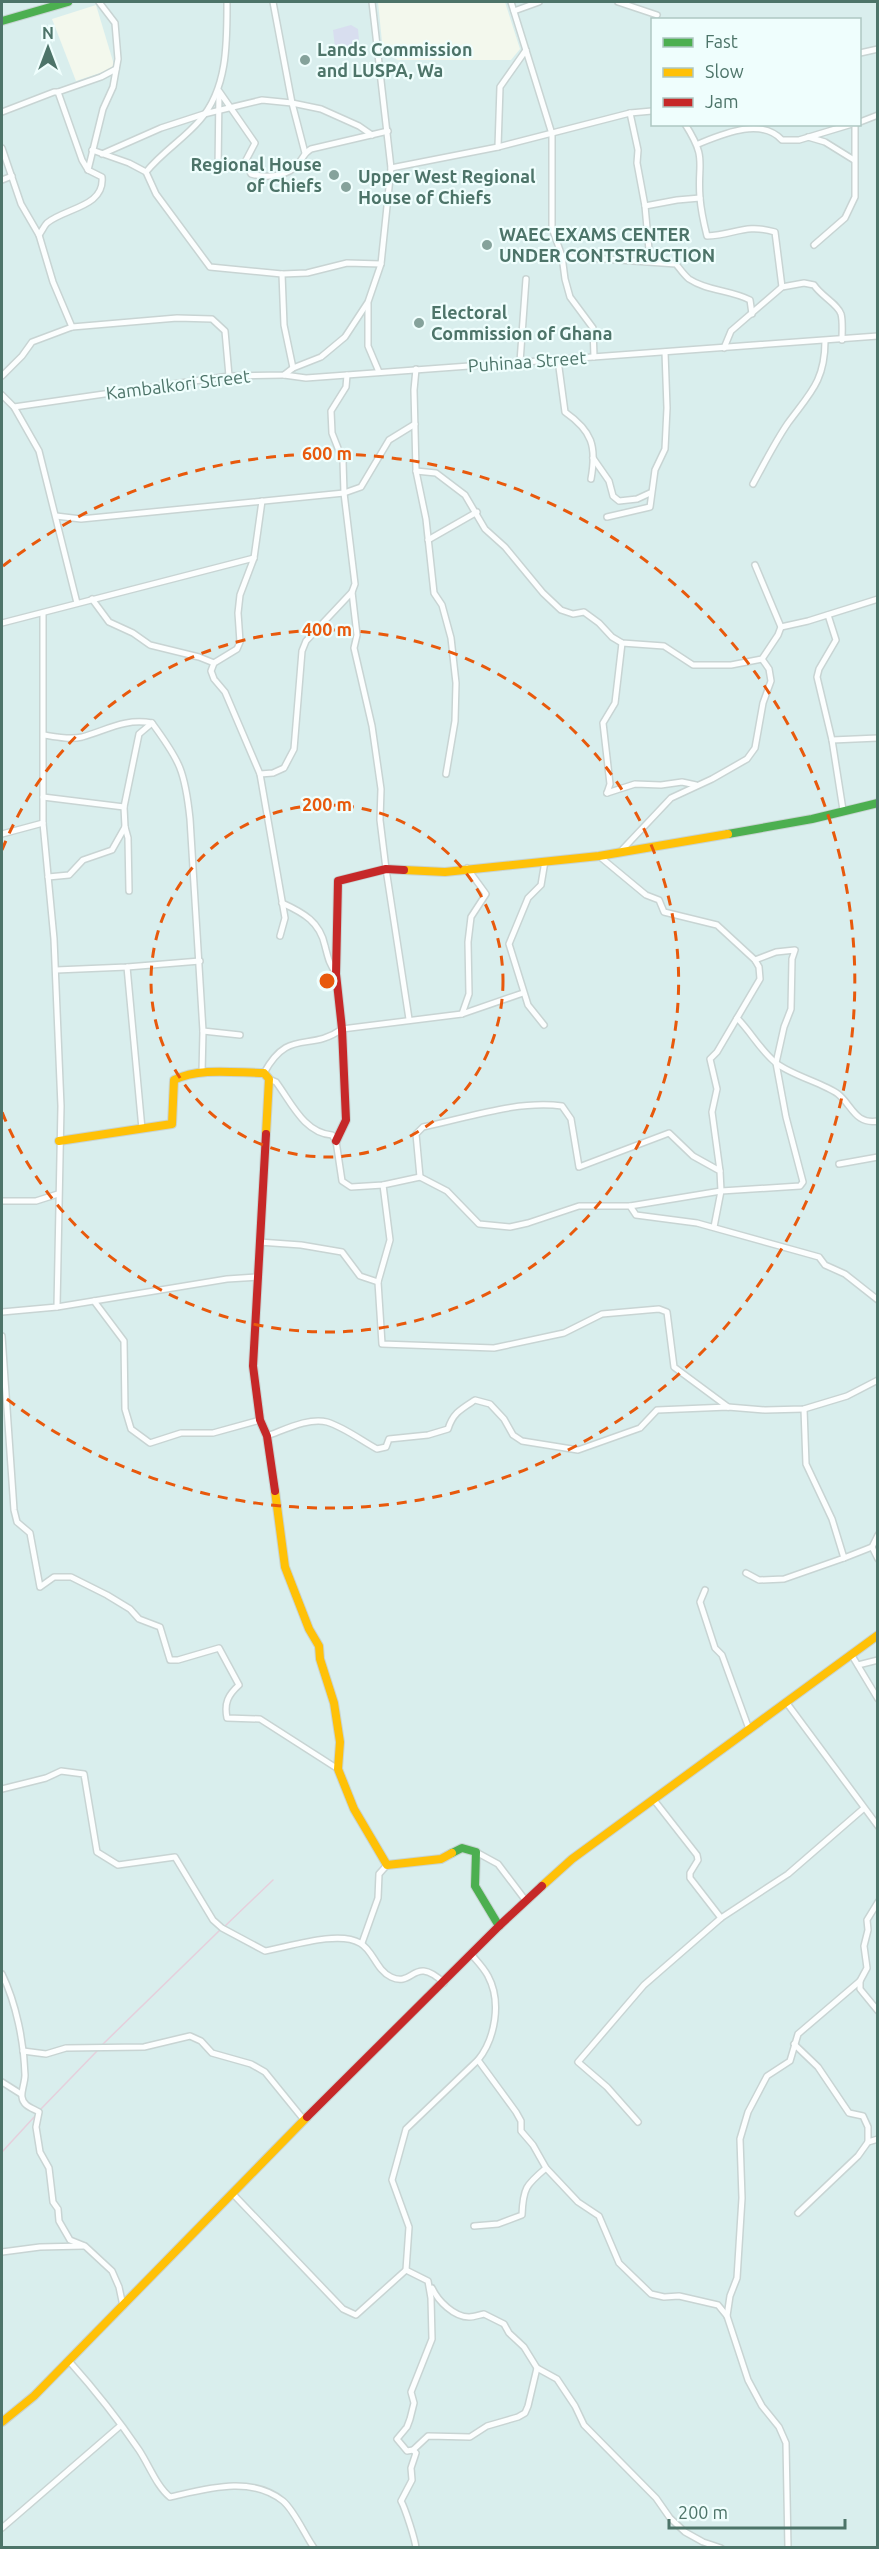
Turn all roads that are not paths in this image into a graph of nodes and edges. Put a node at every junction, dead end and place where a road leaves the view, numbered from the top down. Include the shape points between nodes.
1 (65, 2) edge
2 (99, 2) edge
3 (227, 2) edge
4 (273, 2) edge
5 (372, 2) edge
6 (511, 2) edge
7 (539, 2) edge
8 (618, 2) edge
9 (514, 11) junction
10 (657, 15) dead end
11 (2, 21) edge
12 (878, 49) edge
13 (526, 50) junction
14 (861, 53) edge
15 (116, 69) junction
16 (219, 91) junction
17 (58, 92) junction
18 (292, 103) junction
19 (230, 109) junction
20 (651, 111) edge
21 (2, 112) edge
22 (218, 112) junction
23 (630, 113) junction
24 (204, 114) junction
25 (878, 115) edge
26 (861, 122) edge
27 (686, 126) edge
28 (773, 126) edge
29 (845, 126) edge
30 (853, 126) edge
31 (388, 131) junction
32 (774, 131) junction
33 (552, 134) junction
34 (372, 135) junction
35 (807, 136) junction
36 (698, 144) junction
37 (498, 147) junction
38 (2, 148) edge
39 (92, 150) junction
40 (305, 153) junction
41 (102, 154) junction
42 (854, 160) junction
43 (391, 168) junction
44 (88, 170) junction
45 (218, 171) dead end
46 (147, 172) junction
47 (12, 176) junction
48 (2, 180) edge
49 (700, 198) junction
50 (645, 206) junction
51 (39, 235) junction
52 (814, 245) dead end
53 (562, 256) junction
54 (650, 261) junction
55 (381, 264) junction
56 (282, 274) junction
57 (526, 279) dead end
58 (782, 287) junction
59 (368, 302) junction
60 (752, 314) junction
61 (72, 327) junction
62 (878, 336) edge
63 (842, 339) junction
64 (825, 341) junction
65 (724, 348) junction
66 (665, 352) junction
67 (594, 357) junction
68 (558, 360) junction
69 (520, 362) junction
70 (293, 368) junction
71 (416, 369) junction
72 (379, 372) junction
73 (284, 375) junction
74 (347, 375) junction
75 (2, 376) edge
76 (229, 376) junction
77 (2, 394) edge
78 (14, 406) junction
79 (415, 424) junction
80 (593, 458) junction
81 (416, 471) junction
82 (591, 479) dead end
83 (753, 484) dead end
84 (344, 493) junction
85 (650, 493) junction
86 (262, 501) junction
87 (477, 512) junction
88 (56, 516) junction
89 (607, 517) dead end
90 (428, 540) junction
91 (254, 558) junction
92 (756, 565) dead end
93 (352, 592) junction
94 (92, 599) junction
95 (878, 599) edge
96 (77, 603) junction
97 (43, 613) junction
98 (828, 615) junction
99 (2, 623) edge
100 (781, 627) junction
101 (622, 643) junction
102 (762, 659) junction
103 (214, 663) junction
104 (152, 723) junction
105 (44, 735) junction
106 (878, 738) edge
107 (832, 740) junction
108 (260, 774) junction
109 (446, 774) dead end
110 (697, 785) junction
111 (43, 797) junction
112 (878, 803) edge
113 (124, 807) junction
114 (843, 810) junction
115 (43, 823) junction
116 (124, 827) junction
117 (2, 834) edge
118 (621, 851) junction
119 (599, 855) junction
120 (545, 861) junction
121 (467, 868) junction
122 (386, 869) junction
123 (48, 878) junction
124 (129, 891) dead end
125 (282, 903) junction
126 (280, 936) dead end
127 (755, 960) junction
128 (200, 961) junction
129 (127, 968) junction
130 (56, 970) junction
131 (336, 974) junction
132 (523, 993) junction
133 (462, 1014) junction
134 (736, 1018) junction
135 (409, 1019) junction
136 (544, 1025) dead end
137 (342, 1029) junction
138 (203, 1031) junction
139 (240, 1035) dead end
140 (776, 1063) junction
141 (202, 1074) junction
142 (266, 1076) junction
143 (878, 1121) edge
144 (142, 1129) junction
145 (59, 1141) junction
146 (336, 1141) junction
147 (878, 1157) edge
148 (839, 1164) dead end
149 (720, 1171) junction
150 (420, 1178) junction
151 (382, 1185) junction
152 (721, 1191) junction
153 (58, 1194) junction
154 (2, 1201) edge
155 (630, 1206) junction
156 (714, 1227) junction
157 (259, 1242) junction
158 (258, 1276) junction
159 (378, 1282) junction
160 (878, 1300) edge
161 (94, 1301) junction
162 (57, 1307) junction
163 (2, 1312) edge
164 (2, 1336) edge
165 (878, 1380) edge
166 (728, 1407) junction
167 (804, 1409) junction
168 (260, 1420) junction
169 (267, 1436) junction
170 (2, 1451) edge
171 (9, 1452) junction
172 (878, 1535) edge
173 (872, 1546) junction
174 (844, 1558) junction
175 (878, 1559) edge
176 (746, 1573) dead end
177 (705, 1590) dead end
178 (878, 1635) edge
179 (851, 1654) junction
180 (878, 1660) edge
181 (858, 1665) junction
182 (878, 1699) edge
183 (786, 1702) junction
184 (749, 1729) junction
185 (338, 1769) junction
186 (2, 1789) edge
187 (654, 1800) junction
188 (863, 1809) junction
189 (878, 1826) edge
190 (476, 1852) junction
191 (387, 1865) junction
192 (526, 1901) junction
193 (878, 1902) edge
194 (721, 1918) junction
195 (499, 1926) junction
196 (362, 1943) junction
197 (471, 1954) junction
198 (2, 1974) edge
199 (860, 1981) junction
200 (444, 1983) junction
201 (878, 2011) edge
202 (794, 2044) junction
203 (23, 2051) junction
204 (477, 2060) junction
205 (2, 2082) edge
206 (21, 2094) junction
207 (304, 2120) junction
208 (638, 2122) dead end
209 (878, 2139) edge
210 (868, 2142) junction
211 (546, 2168) junction
212 (232, 2193) junction
213 (798, 2213) dead end
214 (474, 2226) dead end
215 (85, 2246) junction
216 (2, 2252) edge
217 (406, 2270) junction
218 (428, 2282) junction
219 (123, 2306) junction
220 (727, 2316) junction
221 (69, 2361) junction
222 (537, 2368) junction
223 (2, 2422) edge
224 (120, 2426) junction
225 (413, 2450) junction
226 (2, 2528) edge
227 (314, 2547) edge
228 (416, 2547) edge
229 (721, 2547) edge
230 (789, 2547) edge

1 - 11 street
2 - 15 street via 115,23
3 - 16 street via 227,52
4 - 18 street
5 - 31 street
6 - 9 street
7 - 9 street
8 - 10 street
9 - 13 street
12 - 14 street
13 - 33 street
13 - 37 street via 500,87
15 - 17 street
15 - 39 street
16 - 19 street
16 - 22 street
16 - 24 street
17 - 21 street
17 - 44 street
18 - 19 street via 262,100
18 - 34 street via 321,110
18 - 40 street
19 - 22 street
19 - 40 street via 255,143 245,162 251,174 287,172
20 - 23 street
22 - 24 street
22 - 45 street
23 - 33 street
23 - 50 street
24 - 41 street
24 - 46 street via 160,154
25 - 26 street
27 - 36 street
28 - 32 street
29 - 35 street
30 - 42 street
31 - 34 street
31 - 43 street
32 - 35 street via 782,140
32 - 36 street via 748,129
33 - 37 street
33 - 53 street via 552,228
34 - 40 street
35 - 42 street
36 - 49 street
37 - 43 street
38 - 47 street
39 - 41 street
39 - 44 street
41 - 46 street
42 - 52 street via 855,197 848,213
43 - 55 street
44 - 51 street via 102,177 99,194 46,224
46 - 56 street via 156,194 210,267
47 - 48 street
47 - 51 street via 21,204
49 - 50 street
49 - 58 street via 707,236 725,236 743,228 775,232
50 - 54 street
51 - 61 street
53 - 54 street
53 - 67 street via 570,297 593,328
54 - 60 street via 676,264 689,279 750,300
55 - 56 street via 347,263 307,273
55 - 59 street
56 - 70 street via 284,325
57 - 69 street
58 - 60 street
58 - 63 street via 814,285 841,314
59 - 70 street via 345,337 321,357
59 - 72 street via 368,346
60 - 65 street via 731,331
61 - 75 street via 32,342
61 - 76 street via 137,320 212,319 225,331
62 - 63 street, Puhinaa Street
63 - 64 street, Puhinaa Street
64 - 65 street, Puhinaa Street
64 - 83 street via 819,381 788,423
65 - 66 street, Puhinaa Street
66 - 67 street, Puhinaa Street
66 - 85 street via 665,449
67 - 68 street, Puhinaa Street
68 - 69 street, Puhinaa Street
68 - 80 street via 565,412 589,434
69 - 71 street, Puhinaa Street
70 - 73 street
71 - 72 street, Puhinaa Street
71 - 79 street
72 - 74 street, Puhinaa Street
73 - 74 street, Puhinaa Street
73 - 76 street, Kambalkori Street
74 - 84 street via 346,387 331,411 332,433 343,461
76 - 78 street, Kambalkori Street
77 - 78 street
78 - 88 street via 39,451
79 - 81 street
79 - 84 street via 389,440 361,487
80 - 82 street
80 - 85 street via 619,501
81 - 87 street via 436,473 465,495
81 - 90 street
84 - 86 street
84 - 93 street via 355,585
85 - 89 street via 650,507
86 - 88 street via 81,519
86 - 91 street
87 - 90 street
87 - 101 street via 485,529 561,610 584,612
88 - 96 street
90 - 109 street via 434,593 442,605 451,638 456,683 455,721
91 - 94 street
91 - 103 street via 240,595 240,642 237,649
92 - 100 street
93 - 108 street via 306,641 302,651 294,749 284,768 273,774
93 - 122 street via 357,635 355,658 372,726
94 - 96 street
94 - 103 street via 109,622 150,645
95 - 98 street
96 - 97 street
97 - 99 street
97 - 105 street
98 - 100 street
98 - 107 street via 836,640 817,677
100 - 102 street
101 - 102 street via 663,646 693,665 731,665
101 - 110 street via 615,703 603,723 610,784 607,793 635,783
102 - 110 street via 771,681 755,748 747,759
103 - 108 street via 214,679 225,692
104 - 105 street via 123,722 80,738
104 - 113 street via 139,734
104 - 128 street via 177,757 187,784
105 - 111 street
106 - 107 street
107 - 114 street
108 - 125 street
110 - 118 street via 671,798
111 - 113 street
111 - 115 street
112 - 114 street
113 - 116 street
114 - 118 street via 812,819
115 - 117 street
115 - 123 street
116 - 123 street via 112,850 83,860 69,875
116 - 124 street via 128,838
118 - 119 street
119 - 120 street
119 - 127 street via 646,895 659,900 664,912 717,925
120 - 121 street
120 - 132 street via 541,885 528,898 509,944
121 - 122 street via 445,872
121 - 133 street via 486,894 471,917 470,994
122 - 131 street via 338,881
122 - 135 street
123 - 130 street
125 - 126 street via 285,918
125 - 131 street via 318,926 329,966
127 - 134 street via 760,979
127 - 140 street via 795,950 791,1009
128 - 129 street
128 - 138 street
129 - 130 street
129 - 144 street
130 - 145 street
131 - 137 street
132 - 133 street
132 - 136 street
133 - 135 street
134 - 140 street
134 - 149 street via 710,1059 717,1089 712,1112
135 - 137 street
137 - 142 street via 331,1037 283,1047 273,1057
137 - 146 street via 346,1120
138 - 139 street
138 - 141 street
140 - 143 street via 838,1095 855,1116
140 - 152 street via 803,1182 800,1186
141 - 142 street
141 - 144 street via 174,1080 172,1125
142 - 146 street via 276,1082 306,1124 320,1134 332,1135
142 - 157 street
144 - 145 street
145 - 153 street
146 - 151 street via 342,1181 351,1187
147 - 148 street
149 - 150 street via 693,1156 669,1133 579,1167 571,1119 562,1106 548,1104 423,1127 416,1134
149 - 152 street
150 - 151 street
150 - 155 street via 447,1191 479,1224 510,1227 579,1206
151 - 159 street via 390,1240
152 - 155 street
152 - 156 street
153 - 154 street via 36,1201
153 - 162 street
155 - 156 street via 636,1215
156 - 160 street via 819,1257
157 - 158 street
157 - 159 street via 342,1252 360,1276
158 - 161 street
158 - 168 street via 254,1366
159 - 166 street via 382,1344 494,1348 564,1333 602,1314 659,1309 667,1312 674,1367
161 - 162 street
161 - 168 street via 124,1341 125,1409 131,1429 150,1443 181,1432 213,1433
162 - 163 street
164 - 171 street
165 - 167 street via 847,1396
166 - 167 street
166 - 169 street via 657,1410 640,1428 578,1450 522,1441 490,1404 475,1400 456,1411 448,1429 389,1439 386,1447 377,1449 328,1422 295,1426
167 - 174 street via 806,1464 832,1519
168 - 169 street
169 - 185 street via 285,1567 319,1646 334,1703 340,1742
170 - 171 street
171 - 185 street via 14,1509 17,1522 30,1533 40,1587 54,1577 71,1577 107,1595 139,1619 160,1628 170,1660 219,1648 239,1685 227,1700 227,1718 260,1719
172 - 173 street
173 - 174 street
173 - 175 street
174 - 176 street via 783,1579 759,1580
177 - 184 street via 700,1602
178 - 179 street
179 - 181 street
179 - 183 street
180 - 181 street
181 - 182 street
183 - 184 street
183 - 188 street
184 - 187 street
185 - 191 street via 354,1809
186 - 196 street via 61,1771 84,1774 97,1852 118,1865 175,1857 213,1920 265,1951 305,1942 345,1939
187 - 192 street via 572,1859
187 - 194 street via 697,1855 690,1878
188 - 189 street
188 - 194 street via 788,1874
190 - 191 street via 462,1848 441,1859
190 - 192 street via 498,1864
190 - 195 street via 475,1886
191 - 196 street via 379,1874 378,1898
192 - 195 street
193 - 199 street via 867,1920 867,1968
194 - 208 street via 644,1985 578,2062
195 - 197 street
196 - 200 street via 378,1967 391,1977 403,1979 421,1970 431,1972
197 - 200 street
197 - 204 street via 488,1977 494,1996 490,2036
198 - 203 street
199 - 201 street via 860,1989
199 - 202 street via 805,2027
200 - 207 street
202 - 210 street via 818,2067 849,2114 863,2116
202 - 220 street via 790,2061 767,2076 748,2112 740,2139 739,2250
203 - 206 street via 25,2076
203 - 207 street via 46,2054 66,2048 144,2047 190,2036 212,2053 265,2072
204 - 211 street via 516,2112 521,2131
204 - 217 street via 406,2129 392,2180 409,2227
205 - 206 street
206 - 215 street via 25,2104 39,2112 36,2127 40,2152 49,2168 59,2221 70,2240
207 - 212 street
209 - 210 street
210 - 213 street
211 - 214 street via 523,2193 522,2215 498,2224
211 - 220 street via 578,2202 599,2216 619,2263 651,2294 699,2300 718,2306
212 - 217 street via 343,2309 356,2315
212 - 219 street
215 - 216 street
215 - 219 street via 112,2271
217 - 218 street
218 - 222 street via 437,2298 452,2310 468,2317 484,2314 504,2324
218 - 225 street via 432,2339 411,2392 414,2403 410,2419 397,2439 407,2451
219 - 221 street
220 - 230 street via 748,2380 786,2443
221 - 223 street
221 - 224 street
222 - 225 street via 525,2413 487,2426 470,2437 428,2436
222 - 229 street via 557,2379 584,2425 656,2498 670,2518 685,2532
224 - 226 street
224 - 227 street via 170,2497 218,2487 261,2489 284,2502
225 - 228 street via 416,2453 412,2480 401,2501

